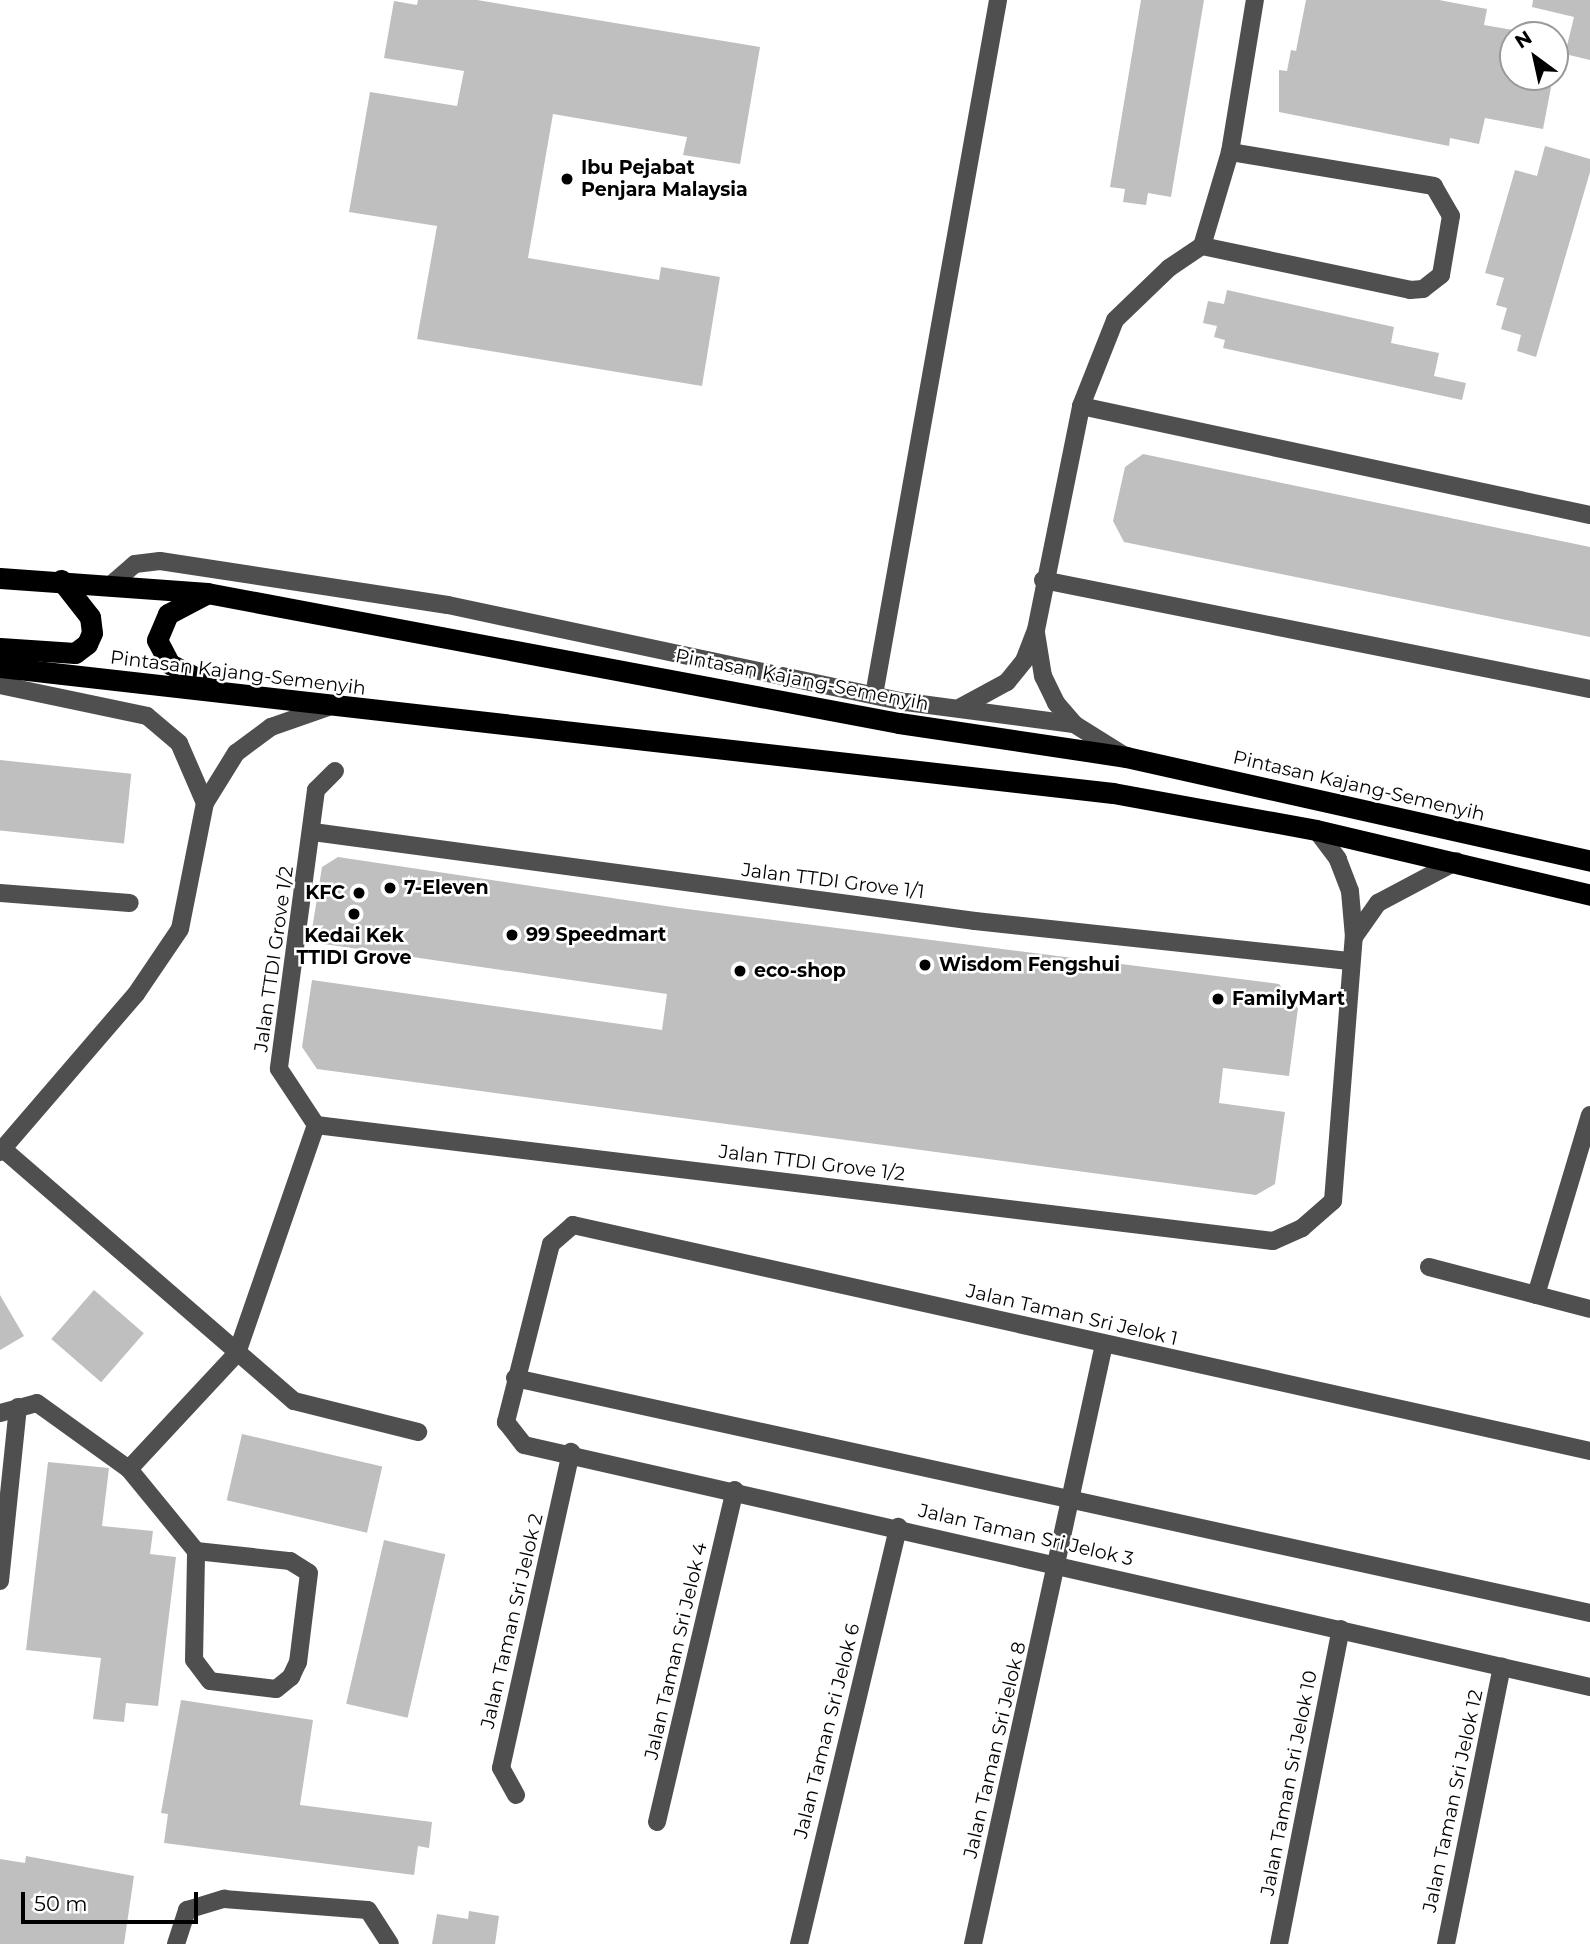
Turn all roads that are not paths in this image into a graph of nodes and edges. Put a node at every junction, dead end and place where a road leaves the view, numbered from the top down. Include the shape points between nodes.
1 (998, 0) edge
2 (1255, 0) edge
3 (1230, 152) junction
4 (1202, 246) junction
5 (1081, 406) junction
6 (1590, 515) edge
7 (0, 578) edge
8 (61, 580) junction
9 (1043, 580) junction
10 (113, 583) junction
11 (207, 593) junction
12 (1036, 630) junction
13 (0, 648) edge
14 (0, 667) edge
15 (0, 685) edge
16 (1590, 689) edge
17 (874, 695) junction
18 (253, 698) junction
19 (328, 707) junction
20 (958, 709) junction
21 (1074, 724) junction
22 (1126, 757) junction
23 (335, 771) dead end
24 (205, 803) junction
25 (1315, 830) junction
26 (313, 832) junction
27 (1457, 861) junction
28 (1590, 861) edge
29 (0, 893) edge
30 (1590, 895) edge
31 (130, 903) dead end
32 (1354, 937) junction
33 (1349, 961) junction
34 (1590, 1115) edge
35 (316, 1125) junction
36 (1588, 1136) edge
37 (1, 1151) edge
38 (551, 1244) joint
39 (1429, 1267) dead end
40 (1536, 1295) junction
41 (1590, 1309) edge
42 (1104, 1344) junction
43 (237, 1353) junction
44 (515, 1378) junction
45 (19, 1407) junction
46 (0, 1413) edge
47 (418, 1432) dead end
48 (1590, 1451) edge
49 (571, 1452) junction
50 (128, 1469) junction
51 (736, 1490) junction
52 (1070, 1496) junction
53 (898, 1527) junction
54 (196, 1551) junction
55 (1058, 1565) junction
56 (0, 1581) edge
57 (1590, 1613) edge
58 (1341, 1629) junction
59 (1502, 1667) junction
60 (1590, 1687) edge
61 (516, 1795) dead end
62 (657, 1822) dead end
63 (176, 1944) edge
64 (390, 1944) edge
65 (799, 1944) edge
66 (972, 1944) edge
67 (1279, 1944) edge
68 (1446, 1944) edge

1 - 17 street
2 - 3 street
3 - 4 street
3 - 4 street via 1434,186 1451,216 1441,275 1423,289 1410,290
4 - 5 street via 1126,305 1105,340
5 - 6 street
5 - 9 street
7 - 8 highway, Pintasan Kajang-Semenyih
8 - 10 highway, Pintasan Kajang-Semenyih
8 - 13 highway via 90,617 92,633 87,644 75,653
9 - 12 street
9 - 16 street
10 - 11 highway, Pintasan Kajang-Semenyih
10 - 17 street via 135,564 160,561 448,605
11 - 18 highway via 168,614 157,640 162,653 196,681
11 - 22 highway, Pintasan Kajang-Semenyih via 899,723
12 - 20 street via 1007,682
12 - 21 street via 1043,676
14 - 18 highway, Pintasan Kajang-Semenyih
15 - 24 street via 147,716 179,743
17 - 20 street
18 - 19 highway, Pintasan Kajang-Semenyih
19 - 24 street via 251,738
19 - 25 highway, Pintasan Kajang-Semenyih via 1113,793
20 - 21 street
21 - 22 street
22 - 28 highway, Pintasan Kajang-Semenyih
23 - 26 street, Jalan TTDI Grove 1/2 via 316,790
24 - 37 street via 180,929 136,994
25 - 27 highway, Pintasan Kajang-Semenyih
25 - 32 street via 1338,859 1350,891
26 - 33 street, Jalan TTDI Grove 1/1 via 975,921
26 - 35 street, Jalan TTDI Grove 1/2 via 279,1069
27 - 30 highway, Pintasan Kajang-Semenyih
27 - 32 street via 1378,903
29 - 31 street
32 - 33 street, Jalan TTDI Grove 1/2
33 - 35 street, Jalan TTDI Grove 1/2 via 1333,1201 1302,1228 1273,1241
34 - 36 street
35 - 43 street
36 - 40 street
37 - 43 street
38 - 42 street, Jalan Taman Sri Jelok 1 via 573,1225
38 - 44 street, Jalan Taman Sri Jelok 3
39 - 40 street
40 - 41 street
42 - 48 street, Jalan Taman Sri Jelok 1
42 - 52 street, Jalan Taman Sri Jelok 8
43 - 47 street via 294,1401
43 - 50 street
44 - 49 street, Jalan Taman Sri Jelok 3 via 506,1422 524,1445
44 - 52 street
45 - 46 street
45 - 50 street via 37,1403
45 - 56 street
49 - 51 street, Jalan Taman Sri Jelok 3
49 - 61 street, Jalan Taman Sri Jelok 2 via 501,1769
50 - 54 street
51 - 53 street, Jalan Taman Sri Jelok 3
51 - 62 street, Jalan Taman Sri Jelok 4
52 - 55 street, Jalan Taman Sri Jelok 8
52 - 57 street
53 - 55 street, Jalan Taman Sri Jelok 3
53 - 65 street, Jalan Taman Sri Jelok 6
54 - 54 street via 194,1660 210,1681 276,1689 291,1677 298,1662 309,1573 290,1561
55 - 58 street, Jalan Taman Sri Jelok 3
55 - 66 street, Jalan Taman Sri Jelok 8
58 - 59 street, Jalan Taman Sri Jelok 3
58 - 67 street, Jalan Taman Sri Jelok 10
59 - 60 street, Jalan Taman Sri Jelok 3
59 - 68 street, Jalan Taman Sri Jelok 12
63 - 64 street via 187,1910 224,1899 368,1910

